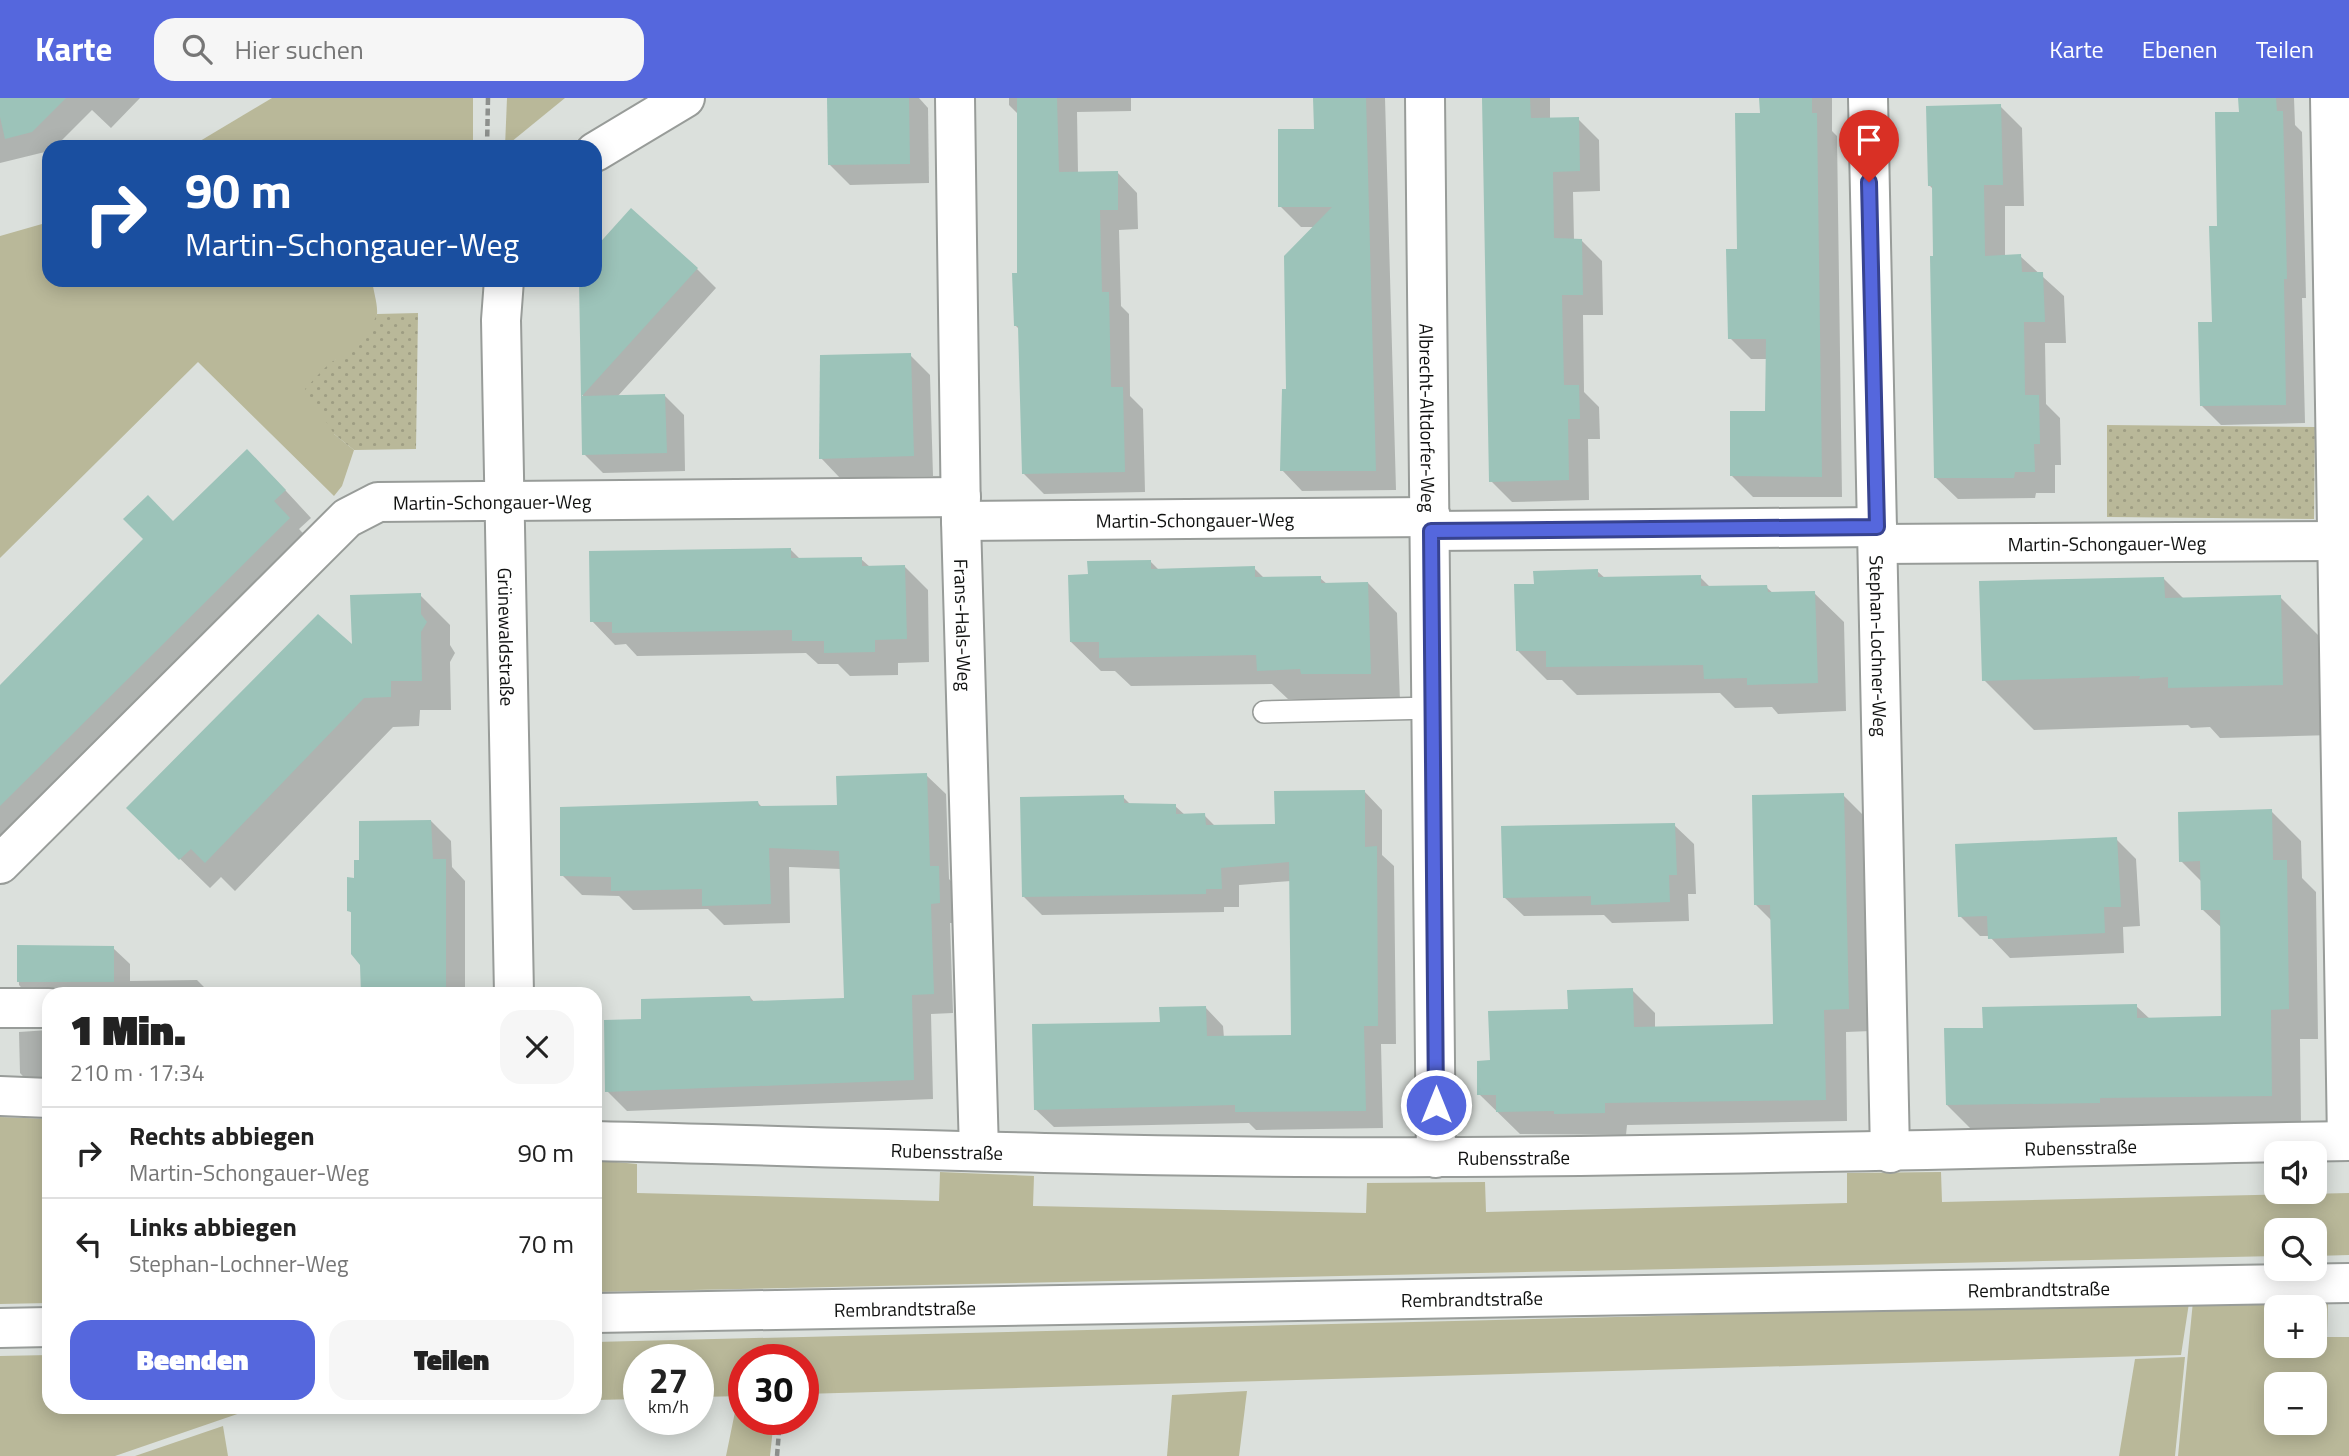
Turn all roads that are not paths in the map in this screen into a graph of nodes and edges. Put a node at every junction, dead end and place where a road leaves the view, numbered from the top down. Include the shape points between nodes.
1 (685, 98) edge
2 (955, 98) edge
3 (1425, 98) edge
4 (1868, 98) edge
5 (2330, 98) edge
6 (602, 148) edge
7 (503, 287) edge
8 (505, 500) junction
9 (961, 509) junction
10 (1431, 524) junction
11 (1878, 536) junction
12 (2337, 541) junction
13 (1433, 708) junction
14 (1264, 712) dead end
15 (0, 863) edge
16 (514, 987) edge
17 (0, 1007) edge
18 (42, 1008) edge
19 (0, 1096) edge
20 (42, 1098) edge
21 (602, 1140) edge
22 (2348, 1141) edge
23 (979, 1151) junction
24 (1890, 1153) junction
25 (1436, 1157) junction
26 (2349, 1283) edge
27 (602, 1313) edge
28 (42, 1327) edge
29 (0, 1328) edge

1 - 6 street
2 - 9 street, Frans-Hals-Weg
3 - 10 street, Albrecht-Altdorfer-Weg
4 - 11 street, Stephan-Lochner-Weg
5 - 12 street
7 - 8 street, Grünewaldstraße
8 - 9 street, Martin-Schongauer-Weg
8 - 15 street, Martin-Schongauer-Weg via 378,502 347,518
8 - 16 street, Grünewaldstraße
9 - 10 street, Martin-Schongauer-Weg
9 - 23 street, Frans-Hals-Weg
10 - 11 street, Martin-Schongauer-Weg
10 - 13 street, Albrecht-Altdorfer-Weg
11 - 12 street, Martin-Schongauer-Weg
11 - 24 street, Stephan-Lochner-Weg
12 - 22 street
13 - 14 lane
13 - 25 street, Albrecht-Altdorfer-Weg
17 - 18 street
19 - 20 street
21 - 23 street, Rubensstraße
22 - 24 street, Rubensstraße
23 - 25 street, Rubensstraße
24 - 25 street, Rubensstraße
26 - 27 street, Rembrandtstraße
28 - 29 street

